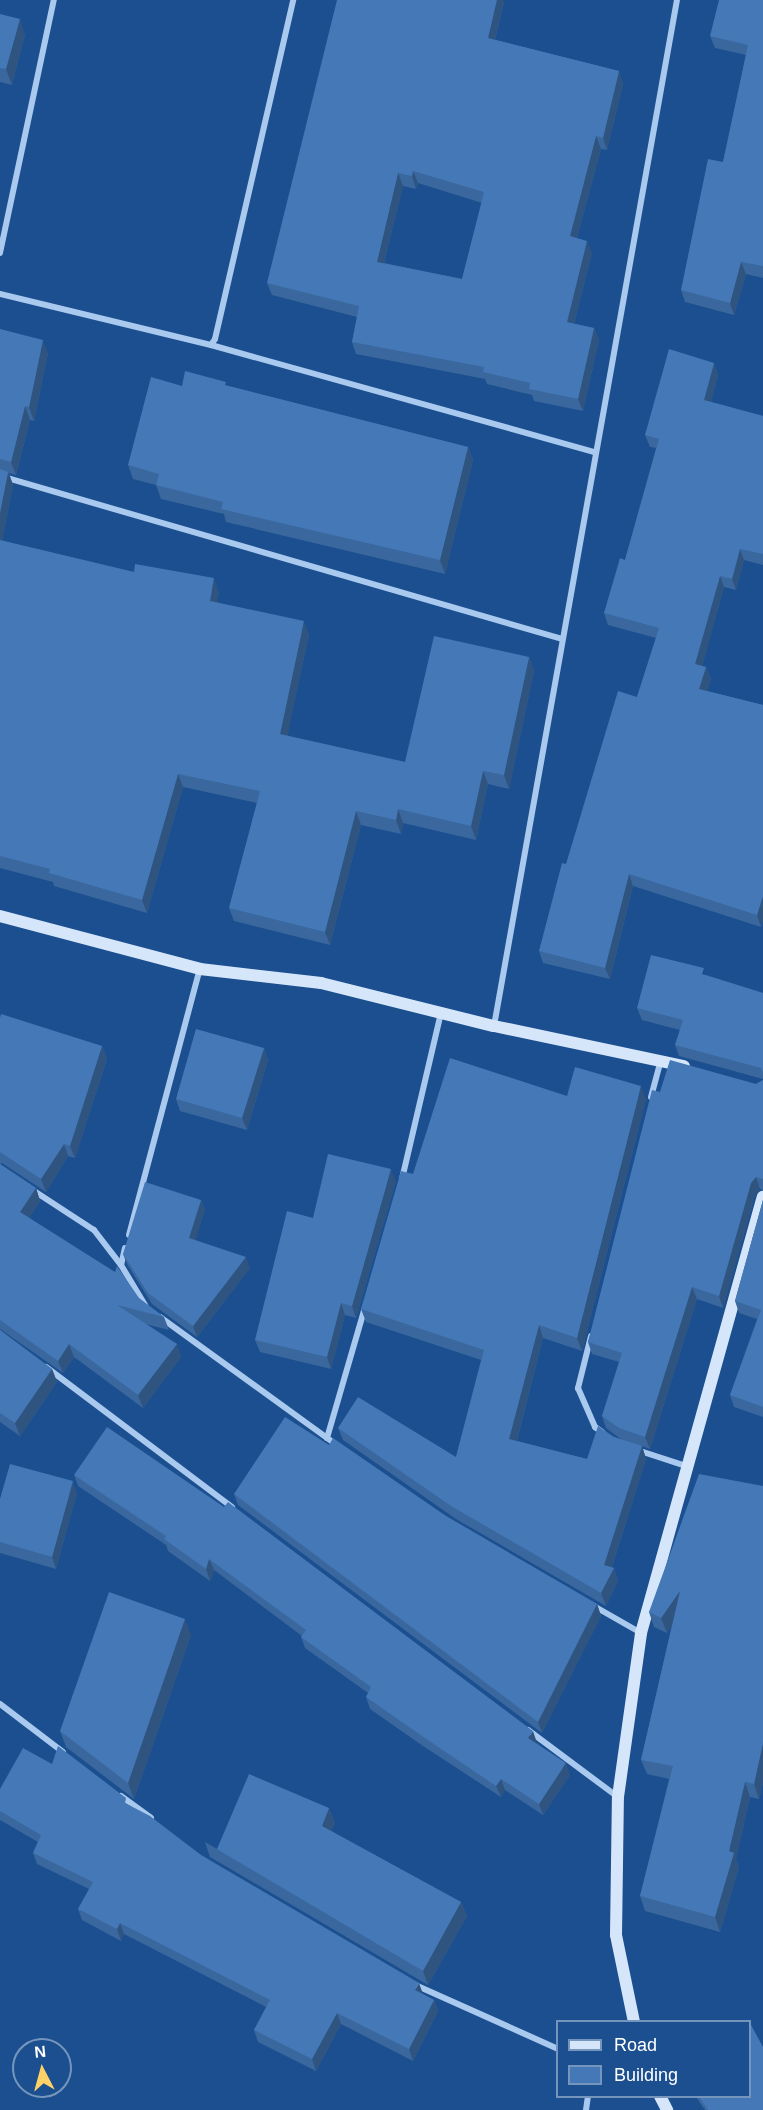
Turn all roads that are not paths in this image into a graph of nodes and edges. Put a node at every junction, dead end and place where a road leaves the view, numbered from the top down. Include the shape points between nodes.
1 (54, 0) edge
2 (293, 0) edge
3 (677, 0) edge
4 (0, 253) edge
5 (0, 294) edge
6 (211, 345) junction
7 (596, 452) junction
8 (0, 476) edge
9 (562, 639) junction
10 (0, 916) edge
11 (200, 969) junction
12 (441, 1013) junction
13 (494, 1026) junction
14 (661, 1060) junction
15 (695, 1069) edge
16 (650, 1105) edge
17 (19, 1181) edge
18 (400, 1184) edge
19 (763, 1197) edge
20 (121, 1265) junction
21 (369, 1296) edge
22 (148, 1308) edge
23 (157, 1315) edge
24 (595, 1325) edge
25 (36, 1359) edge
26 (327, 1438) junction
27 (612, 1439) edge
28 (632, 1448) edge
29 (347, 1452) edge
30 (686, 1466) junction
31 (235, 1509) edge
32 (582, 1599) edge
33 (641, 1633) junction
34 (0, 1704) edge
35 (523, 1725) edge
36 (75, 1761) edge
37 (112, 1789) edge
38 (618, 1797) junction
39 (156, 1822) edge
40 (408, 1982) edge
41 (634, 2020) edge
42 (556, 2048) edge

1 - 4 street
2 - 6 street via 216,339
3 - 7 street
5 - 6 street
6 - 7 street
7 - 9 street
8 - 9 street
9 - 13 street
10 - 11 street
11 - 12 street via 321,983
11 - 20 street
12 - 13 street
12 - 18 street
13 - 14 street
14 - 15 street
14 - 16 street
17 - 20 street via 94,1230
19 - 30 street via 714,1383
20 - 22 street
21 - 26 street
23 - 26 street
24 - 27 street via 578,1388 595,1427
25 - 31 street
26 - 29 street
28 - 30 street
30 - 33 street
32 - 33 street
33 - 38 street
34 - 36 street
35 - 38 street
37 - 39 street
38 - 41 street via 616,1935
40 - 42 street

